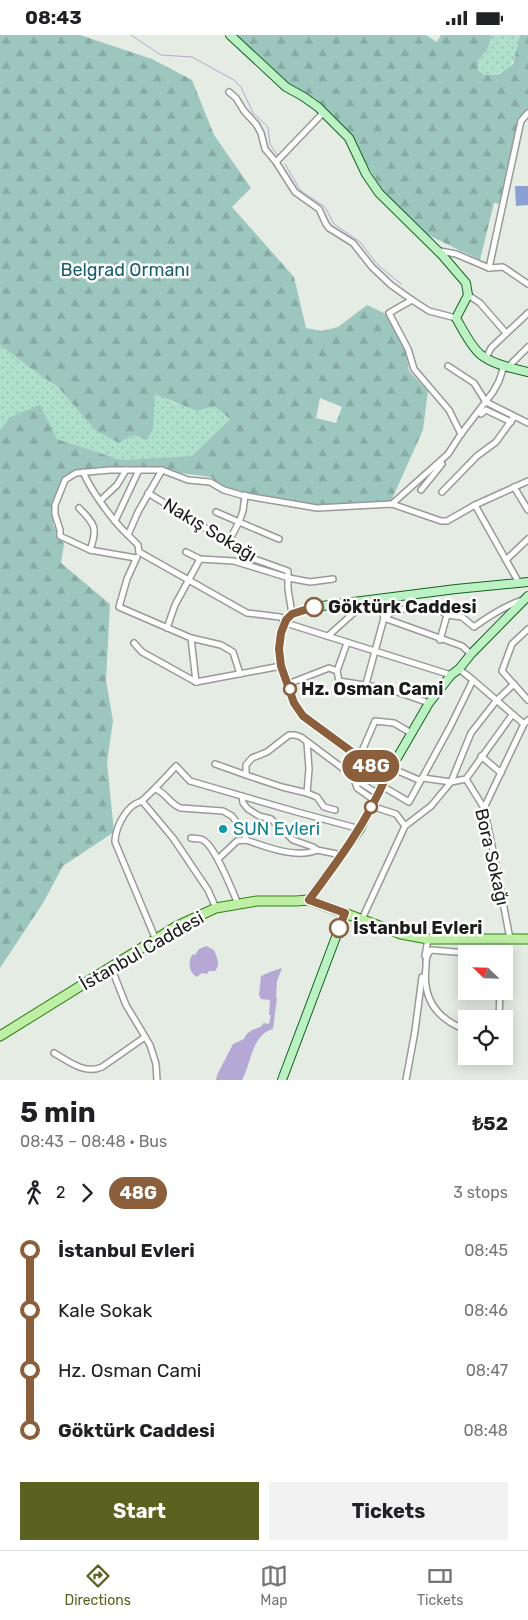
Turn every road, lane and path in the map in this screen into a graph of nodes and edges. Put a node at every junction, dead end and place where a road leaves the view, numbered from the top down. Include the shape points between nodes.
1 (230, 35) edge
2 (229, 92) dead end
3 (324, 113) junction
4 (528, 113) edge
5 (276, 161) junction
6 (437, 251) junction
7 (489, 268) junction
8 (528, 284) edge
9 (468, 295) junction
10 (412, 301) junction
11 (528, 313) edge
12 (456, 318) junction
13 (506, 333) junction
14 (528, 347) edge
15 (486, 358) junction
16 (448, 366) dead end
17 (506, 367) junction
18 (528, 371) edge
19 (486, 402) junction
20 (514, 417) junction
21 (511, 422) junction
22 (528, 423) edge
23 (461, 434) junction
24 (126, 470) junction
25 (139, 470) junction
26 (162, 470) junction
27 (83, 472) junction
28 (528, 481) edge
29 (514, 487) junction
30 (421, 490) dead end
31 (442, 492) dead end
32 (148, 493) junction
33 (246, 495) junction
34 (100, 500) junction
35 (392, 503) junction
36 (475, 505) junction
37 (79, 508) dead end
38 (528, 510) edge
39 (216, 512) dead end
40 (115, 521) junction
41 (238, 521) junction
42 (128, 535) junction
43 (279, 539) dead end
44 (528, 539) edge
45 (228, 543) junction
46 (90, 550) junction
47 (139, 552) junction
48 (186, 552) dead end
49 (136, 558) junction
50 (200, 559) junction
51 (506, 560) junction
52 (289, 578) junction
53 (333, 579) dead end
54 (189, 581) junction
55 (528, 582) edge
56 (519, 583) junction
57 (527, 597) edge
58 (379, 600) junction
59 (362, 601) junction
60 (292, 614) junction
61 (447, 615) junction
62 (385, 618) junction
63 (286, 620) junction
64 (168, 628) junction
65 (528, 629) edge
66 (328, 636) junction
67 (191, 638) junction
68 (440, 639) junction
69 (134, 643) dead end
70 (347, 643) junction
71 (374, 651) junction
72 (471, 654) junction
73 (281, 666) junction
74 (459, 669) junction
75 (337, 671) junction
76 (240, 674) junction
77 (451, 675) junction
78 (473, 680) junction
79 (196, 682) junction
80 (288, 684) junction
81 (366, 684) junction
82 (514, 684) junction
83 (528, 700) edge
84 (496, 701) junction
85 (429, 703) junction
86 (512, 715) junction
87 (526, 722) edge
88 (411, 733) junction
89 (307, 742) junction
90 (481, 756) junction
91 (359, 758) junction
92 (215, 764) dead end
93 (391, 768) junction
94 (501, 773) junction
95 (246, 775) junction
96 (386, 777) junction
97 (423, 778) junction
98 (466, 779) junction
99 (451, 782) junction
100 (382, 786) junction
101 (155, 789) junction
102 (307, 793) junction
103 (242, 797) junction
104 (374, 800) junction
105 (142, 801) junction
106 (484, 807) junction
107 (335, 810) dead end
108 (405, 826) junction
109 (360, 829) junction
110 (191, 838) dead end
111 (246, 840) junction
112 (317, 850) junction
113 (342, 855) junction
114 (218, 859) junction
115 (309, 900) junction
116 (238, 904) junction
117 (216, 908) junction
118 (345, 913) junction
119 (362, 919) junction
120 (428, 939) junction
121 (444, 939) junction
122 (528, 939) edge
123 (156, 940) junction
124 (510, 940) junction
125 (444, 950) junction
126 (458, 952) edge
127 (111, 967) junction
128 (458, 1027) edge
129 (0, 1036) edge
130 (145, 1037) junction
131 (54, 1053) dead end
132 (156, 1080) edge
133 (282, 1080) edge
134 (406, 1080) edge

1 - 3 main road via 286,87
2 - 5 street via 256,124 265,149
3 - 5 street
3 - 6 main road via 349,138 379,193
4 - 7 street via 521,121
5 - 10 street via 296,192 319,209 326,224 353,243 372,267
6 - 7 street via 456,254
6 - 9 main road via 466,283
7 - 8 street via 503,267
9 - 12 main road
9 - 13 street via 480,303
10 - 12 street via 429,311
10 - 23 street via 389,313 408,349 414,369 450,410
11 - 13 street
12 - 15 main road via 474,348
13 - 15 street
14 - 17 street
15 - 17 main road
16 - 19 street via 474,383
17 - 18 main road
17 - 19 street
19 - 20 street
19 - 23 street
20 - 21 street
20 - 22 street
21 - 30 street via 484,410
21 - 31 street via 496,442 477,456
23 - 35 street via 448,454
24 - 25 street
24 - 27 street
24 - 34 street via 117,485
25 - 26 street
25 - 40 street
26 - 32 street
26 - 33 street
27 - 34 street
27 - 46 street via 72,474 65,480 56,499 55,514 60,536
28 - 29 street
29 - 36 street
29 - 38 street
32 - 42 street
32 - 45 street, Nakış Sokağı
33 - 35 street via 316,508
33 - 41 street
34 - 40 street
35 - 36 street via 441,521
36 - 51 street
37 - 46 street via 92,521 95,535
39 - 41 street
40 - 42 street
41 - 43 street
41 - 45 street
42 - 47 street via 138,545
44 - 51 street
45 - 52 street, Nakış Sokağı via 246,556 288,571
46 - 49 street
47 - 49 street
47 - 54 street
48 - 50 street
49 - 64 street via 119,607
50 - 52 street via 234,561
50 - 54 street
51 - 56 street
52 - 53 street via 310,582
52 - 60 street
54 - 63 street via 247,613
54 - 64 street via 175,605
55 - 56 main road
56 - 58 main road
57 - 61 street via 474,627 462,617
57 - 72 main road
58 - 59 main road
58 - 62 street
59 - 60 main road via 314,607
59 - 66 street via 358,609
60 - 63 main road
61 - 62 street via 438,609 404,609 391,612
61 - 68 street
62 - 68 street
62 - 71 street
63 - 66 street via 289,624
63 - 73 main road via 279,649
64 - 67 street
65 - 82 street via 512,644 502,671
66 - 70 street
67 - 76 street via 220,645 233,652
67 - 79 street
68 - 72 street via 462,646
69 - 79 street via 142,652
70 - 71 street
70 - 75 street
71 - 77 street
71 - 81 street
72 - 74 main road
73 - 76 street
73 - 80 main road
74 - 77 main road
74 - 78 street
75 - 80 street via 329,669
75 - 81 street via 339,681
76 - 79 street
77 - 85 main road
78 - 84 street
78 - 97 street
80 - 91 main road via 294,703 303,716
81 - 85 street
82 - 83 street
82 - 84 street
84 - 86 street
84 - 99 street via 471,733
85 - 88 main road
86 - 87 street
86 - 90 street
87 - 94 street
88 - 91 street via 394,723 375,721
88 - 93 main road
89 - 95 street via 289,735 248,761
89 - 102 street
89 - 104 street via 353,776 357,788
90 - 94 street
90 - 98 street
91 - 96 main road
92 - 95 street
93 - 96 main road
93 - 97 street via 419,780
94 - 106 street
95 - 102 street
96 - 100 main road
97 - 99 street
97 - 100 street via 409,802
98 - 99 street
98 - 106 street, Bora Sokağı
99 - 108 street via 431,806
100 - 104 main road
101 - 103 street via 176,767 190,781
101 - 105 street
101 - 111 street via 174,806 224,811 232,816
102 - 107 street via 317,797 324,807
103 - 109 street
103 - 112 street via 248,809 271,819 293,841
104 - 108 street via 396,814
104 - 109 main road
105 - 117 street via 173,838
105 - 123 street via 128,811 117,828 115,842
106 - 124 street, Bora Sokağı
108 - 119 street
109 - 113 main road
110 - 114 street via 201,839
111 - 112 street via 299,853
111 - 114 street via 237,841
112 - 113 street
113 - 115 main road
114 - 116 street
115 - 116 main road, İstanbul Caddesi
115 - 118 main road, İstanbul Caddesi
116 - 117 main road, İstanbul Caddesi
117 - 123 main road, İstanbul Caddesi
118 - 119 main road, İstanbul Caddesi
118 - 133 main road
119 - 120 main road, İstanbul Caddesi via 401,934
120 - 121 main road, İstanbul Caddesi
120 - 134 street
121 - 124 main road, İstanbul Caddesi
121 - 125 street
122 - 124 main road, İstanbul Caddesi
123 - 127 main road, İstanbul Caddesi
125 - 126 street
125 - 128 street via 431,950 424,980 431,1004 442,1017
127 - 129 main road, İstanbul Caddesi
127 - 130 street via 126,1005
130 - 131 street via 96,1070 69,1063
130 - 132 street via 156,1064

